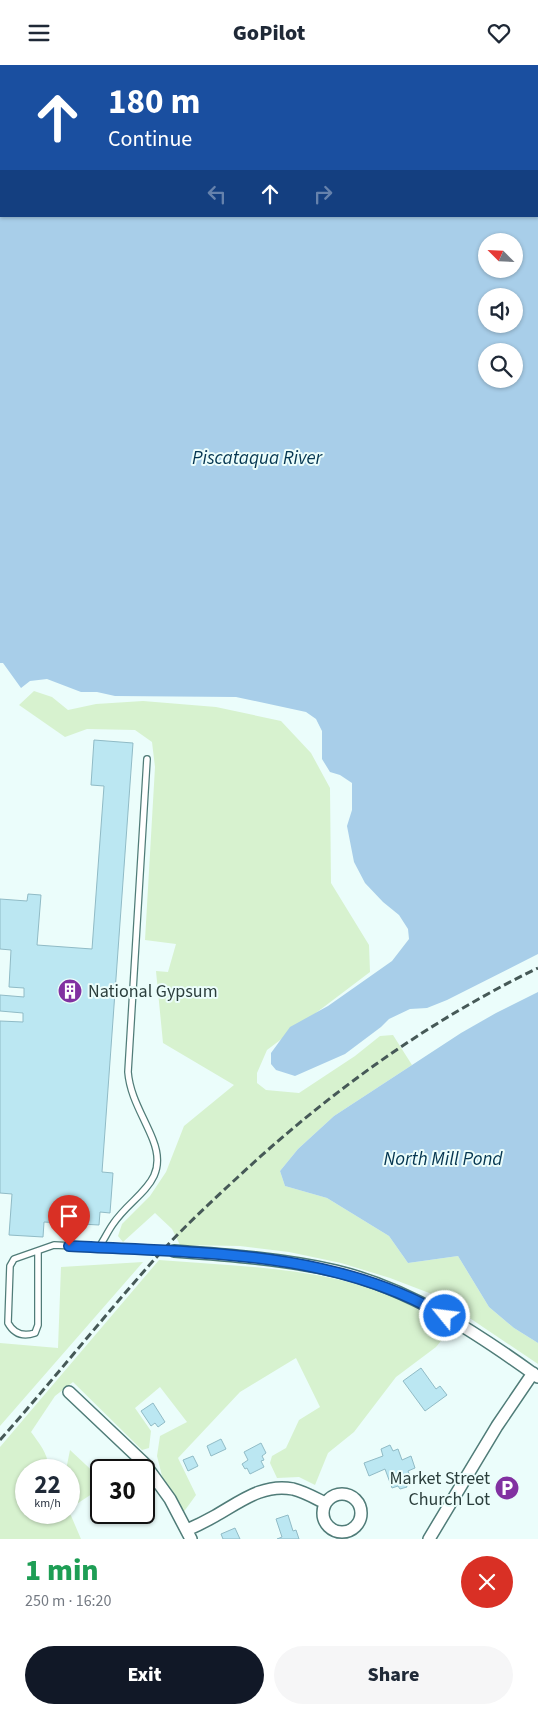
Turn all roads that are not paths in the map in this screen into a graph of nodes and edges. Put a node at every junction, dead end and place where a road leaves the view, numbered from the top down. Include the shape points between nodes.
1 (148, 759) dead end
2 (99, 1247) junction
3 (38, 1251) junction
4 (174, 1251) joint
5 (535, 1375) edge
6 (69, 1392) dead end
7 (140, 1459) edge
8 (155, 1485) edge
9 (325, 1503) dead end
10 (189, 1535) edge
11 (429, 1539) edge

1 - 2 lane via 128,1072 129,1085 159,1160 152,1180 113,1223
2 - 3 lane via 54,1245
2 - 4 lane
3 - 3 lane via 14,1259 10,1266 8,1323 20,1335 35,1333 38,1325
4 - 5 street via 277,1260 338,1272 385,1287 430,1307
5 - 11 street via 496,1426
6 - 7 street
8 - 10 street
9 - 10 street via 294,1489 269,1489 246,1498

